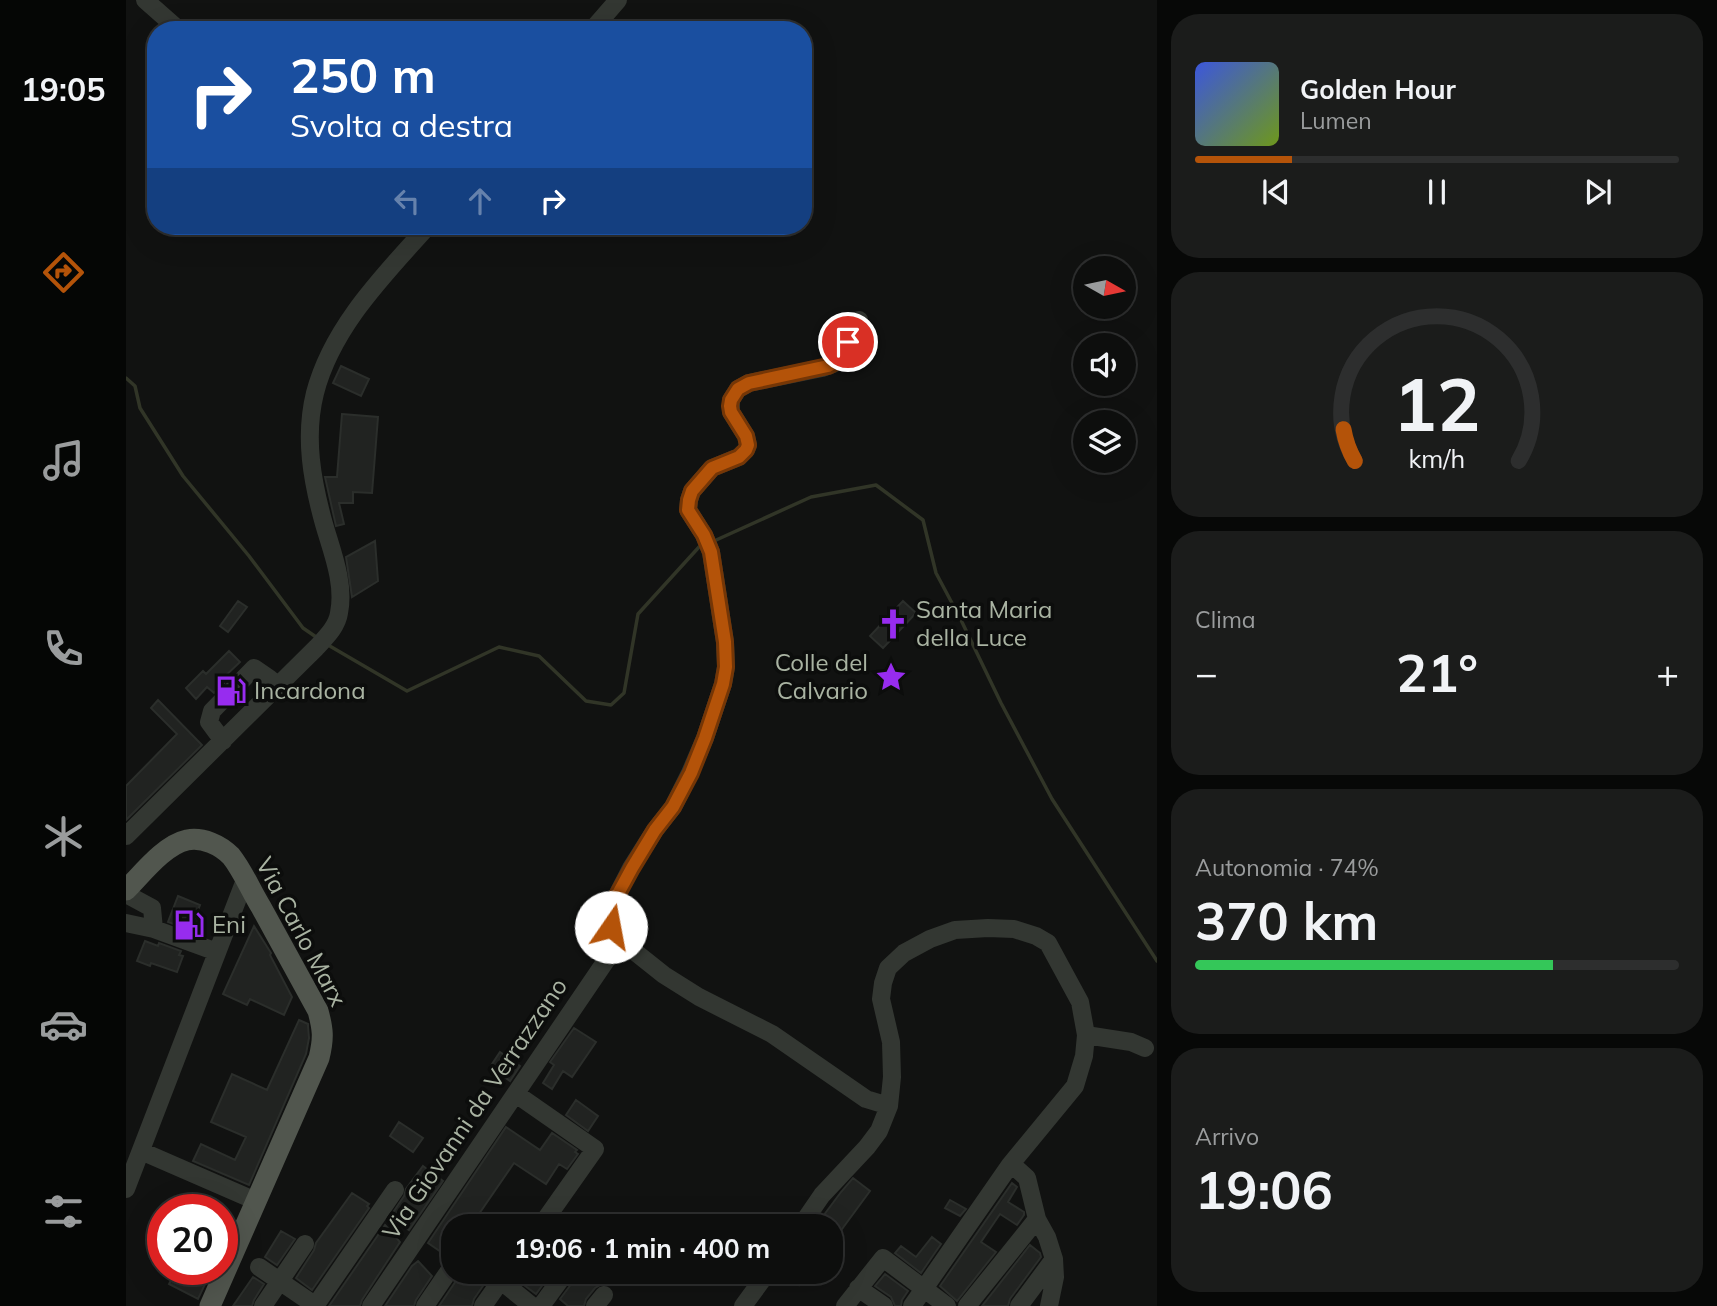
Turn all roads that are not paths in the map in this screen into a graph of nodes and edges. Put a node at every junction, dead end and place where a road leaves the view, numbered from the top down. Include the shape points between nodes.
1 (145, 0) edge
2 (618, 0) edge
3 (169, 21) edge
4 (600, 21) edge
5 (420, 235) edge
6 (859, 320) dead end
7 (276, 687) junction
8 (223, 740) junction
9 (126, 836) edge
10 (245, 880) junction
11 (126, 892) edge
12 (126, 923) edge
13 (154, 929) junction
14 (620, 940) junction
15 (217, 952) junction
16 (1086, 1035) junction
17 (1145, 1048) dead end
18 (516, 1094) junction
19 (888, 1106) junction
20 (141, 1151) junction
21 (1010, 1165) junction
22 (126, 1189) edge
23 (395, 1190) dead end
24 (256, 1201) junction
25 (549, 1214) edge
26 (809, 1214) edge
27 (1037, 1219) junction
28 (305, 1244) dead end
29 (1054, 1259) junction
30 (259, 1266) dead end
31 (280, 1281) junction
32 (441, 1283) edge
33 (494, 1284) edge
34 (509, 1284) edge
35 (557, 1284) edge
36 (759, 1284) edge
37 (858, 1288) junction
38 (924, 1290) junction
39 (210, 1306) edge
40 (263, 1306) edge
41 (316, 1306) edge
42 (371, 1306) edge
43 (425, 1306) edge
44 (483, 1306) edge
45 (532, 1306) edge
46 (541, 1306) edge
47 (743, 1306) edge
48 (845, 1306) edge
49 (884, 1306) edge
50 (912, 1306) edge
51 (947, 1306) edge
52 (967, 1306) edge
53 (1019, 1306) edge
54 (1049, 1306) edge

1 - 3 street
2 - 4 street
5 - 7 street via 342,332 315,394 309,430 311,466 336,562 339,615 331,632
6 - 14 street via 843,355 833,364 749,383 733,394 731,412 748,445 739,457 712,468 692,491 688,510 708,543 726,667 691,773 613,903 611,927
7 - 8 street
7 - 8 street via 254,668 212,710 209,722
8 - 9 street
10 - 11 main road, Via Carlo Marx via 229,855 215,844 188,840 157,859
10 - 15 street
10 - 24 main road, Via Carlo Marx via 318,1011 323,1029 319,1058
11 - 13 street via 152,908
12 - 13 street
13 - 15 street
14 - 18 street, Via Giovanni da Verrazzano
14 - 19 street via 699,997 772,1034 866,1098
15 - 20 street
16 - 17 street
16 - 19 street via 1080,1002 1048,943 1014,929 955,930 904,953 888,968 881,999 891,1042
16 - 21 street via 1075,1086
18 - 25 street via 595,1149
18 - 42 street, Via Giovanni da Verrazzano
19 - 26 street via 879,1131
20 - 22 street
20 - 24 street
21 - 27 street via 1027,1178
21 - 38 street
23 - 41 street
24 - 39 main road, Via Carlo Marx
27 - 29 street
27 - 52 street
28 - 31 street
29 - 53 street
29 - 54 street
30 - 31 street
31 - 40 street
31 - 41 street
32 - 43 street
33 - 44 street
34 - 45 street
35 - 46 street
36 - 47 street
37 - 38 street via 883,1258
37 - 48 street
37 - 49 street
38 - 50 street
38 - 51 street

